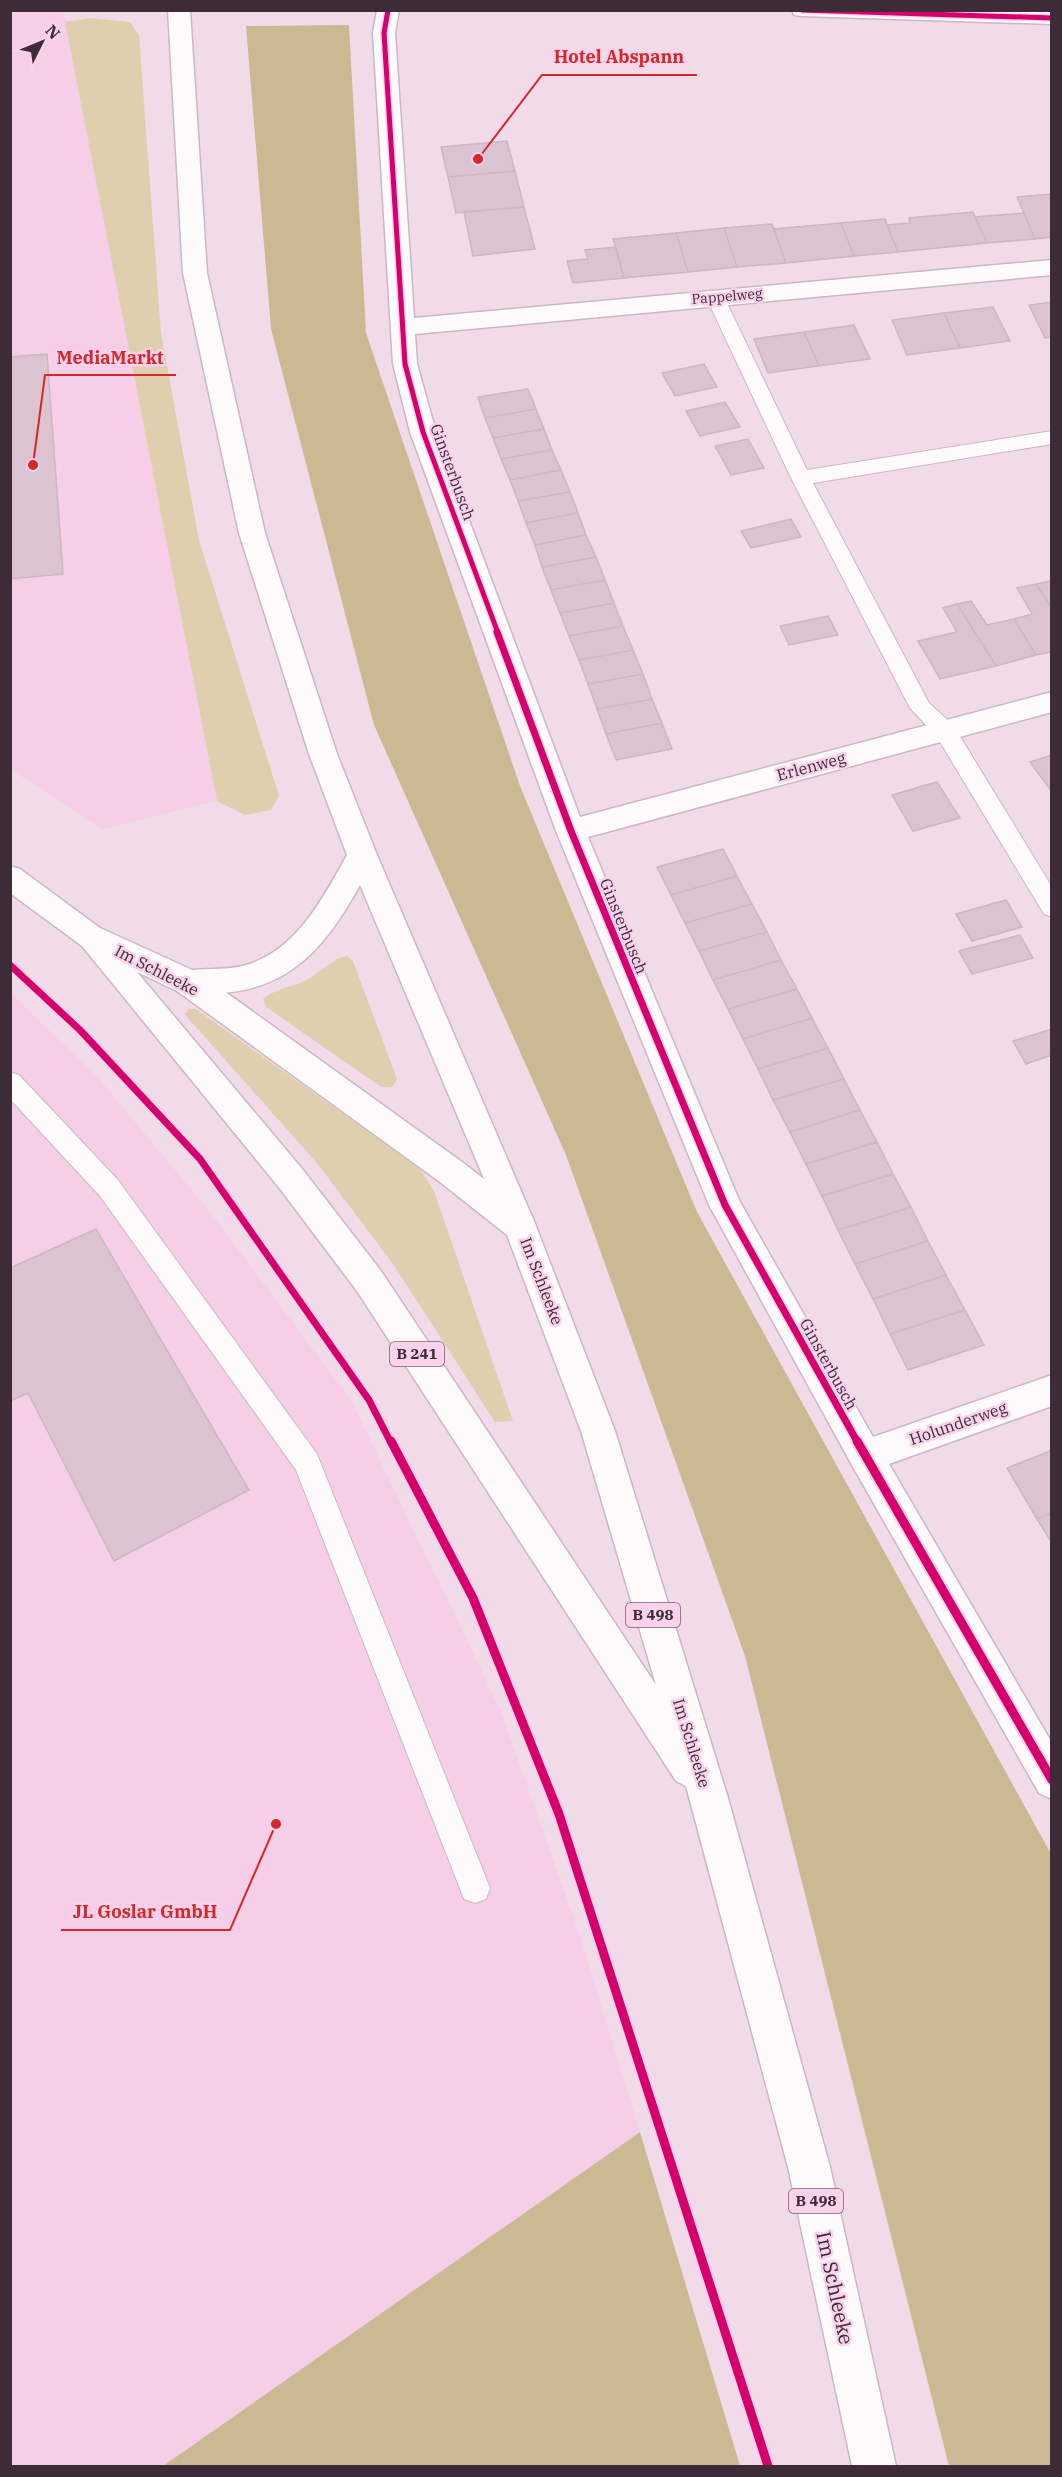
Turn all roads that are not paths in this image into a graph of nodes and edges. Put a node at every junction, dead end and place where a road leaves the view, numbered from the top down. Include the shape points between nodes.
1 (179, 10) edge
2 (388, 10) edge
3 (802, 10) edge
4 (1052, 18) edge
5 (1052, 267) edge
6 (715, 297) junction
7 (402, 327) junction
8 (1052, 437) edge
9 (801, 478) junction
10 (1052, 702) edge
11 (945, 730) junction
12 (571, 831) junction
13 (362, 855) junction
14 (10, 878) edge
15 (1052, 908) edge
16 (89, 936) junction
17 (188, 982) junction
18 (10, 1082) edge
19 (520, 1226) junction
20 (1052, 1390) edge
21 (865, 1456) junction
22 (1052, 1780) edge
23 (709, 1798) junction
24 (475, 1888) dead end
25 (874, 2466) edge

1 - 13 main road via 195,273 235,468 322,754
2 - 7 main road, Ginsterbusch via 384,33
3 - 4 main road
5 - 6 main road, Pappelweg
6 - 7 main road, Pappelweg
6 - 9 lane
7 - 12 main road, Ginsterbusch via 405,364 423,432
8 - 9 lane
9 - 11 lane via 921,708
10 - 11 main road, Erlenweg
11 - 12 main road, Erlenweg
11 - 15 lane
12 - 21 main road, Ginsterbusch via 725,1205
13 - 17 main road via 322,926 288,958 252,976
13 - 19 main road
14 - 16 main road, Im Schleeke / B 241
16 - 17 main road, Im Schleeke / B 241
16 - 23 main road, Im Schleeke / B 241 via 292,1179 369,1281
17 - 19 main road, Im Schleeke / B 241
18 - 24 lane via 109,1188 307,1463
19 - 23 main road, Im Schleeke / B 498 via 598,1431
20 - 21 main road, Holunderweg
21 - 22 main road, Ginsterbusch
23 - 25 main road, Im Schleeke / B 498 via 809,2167

